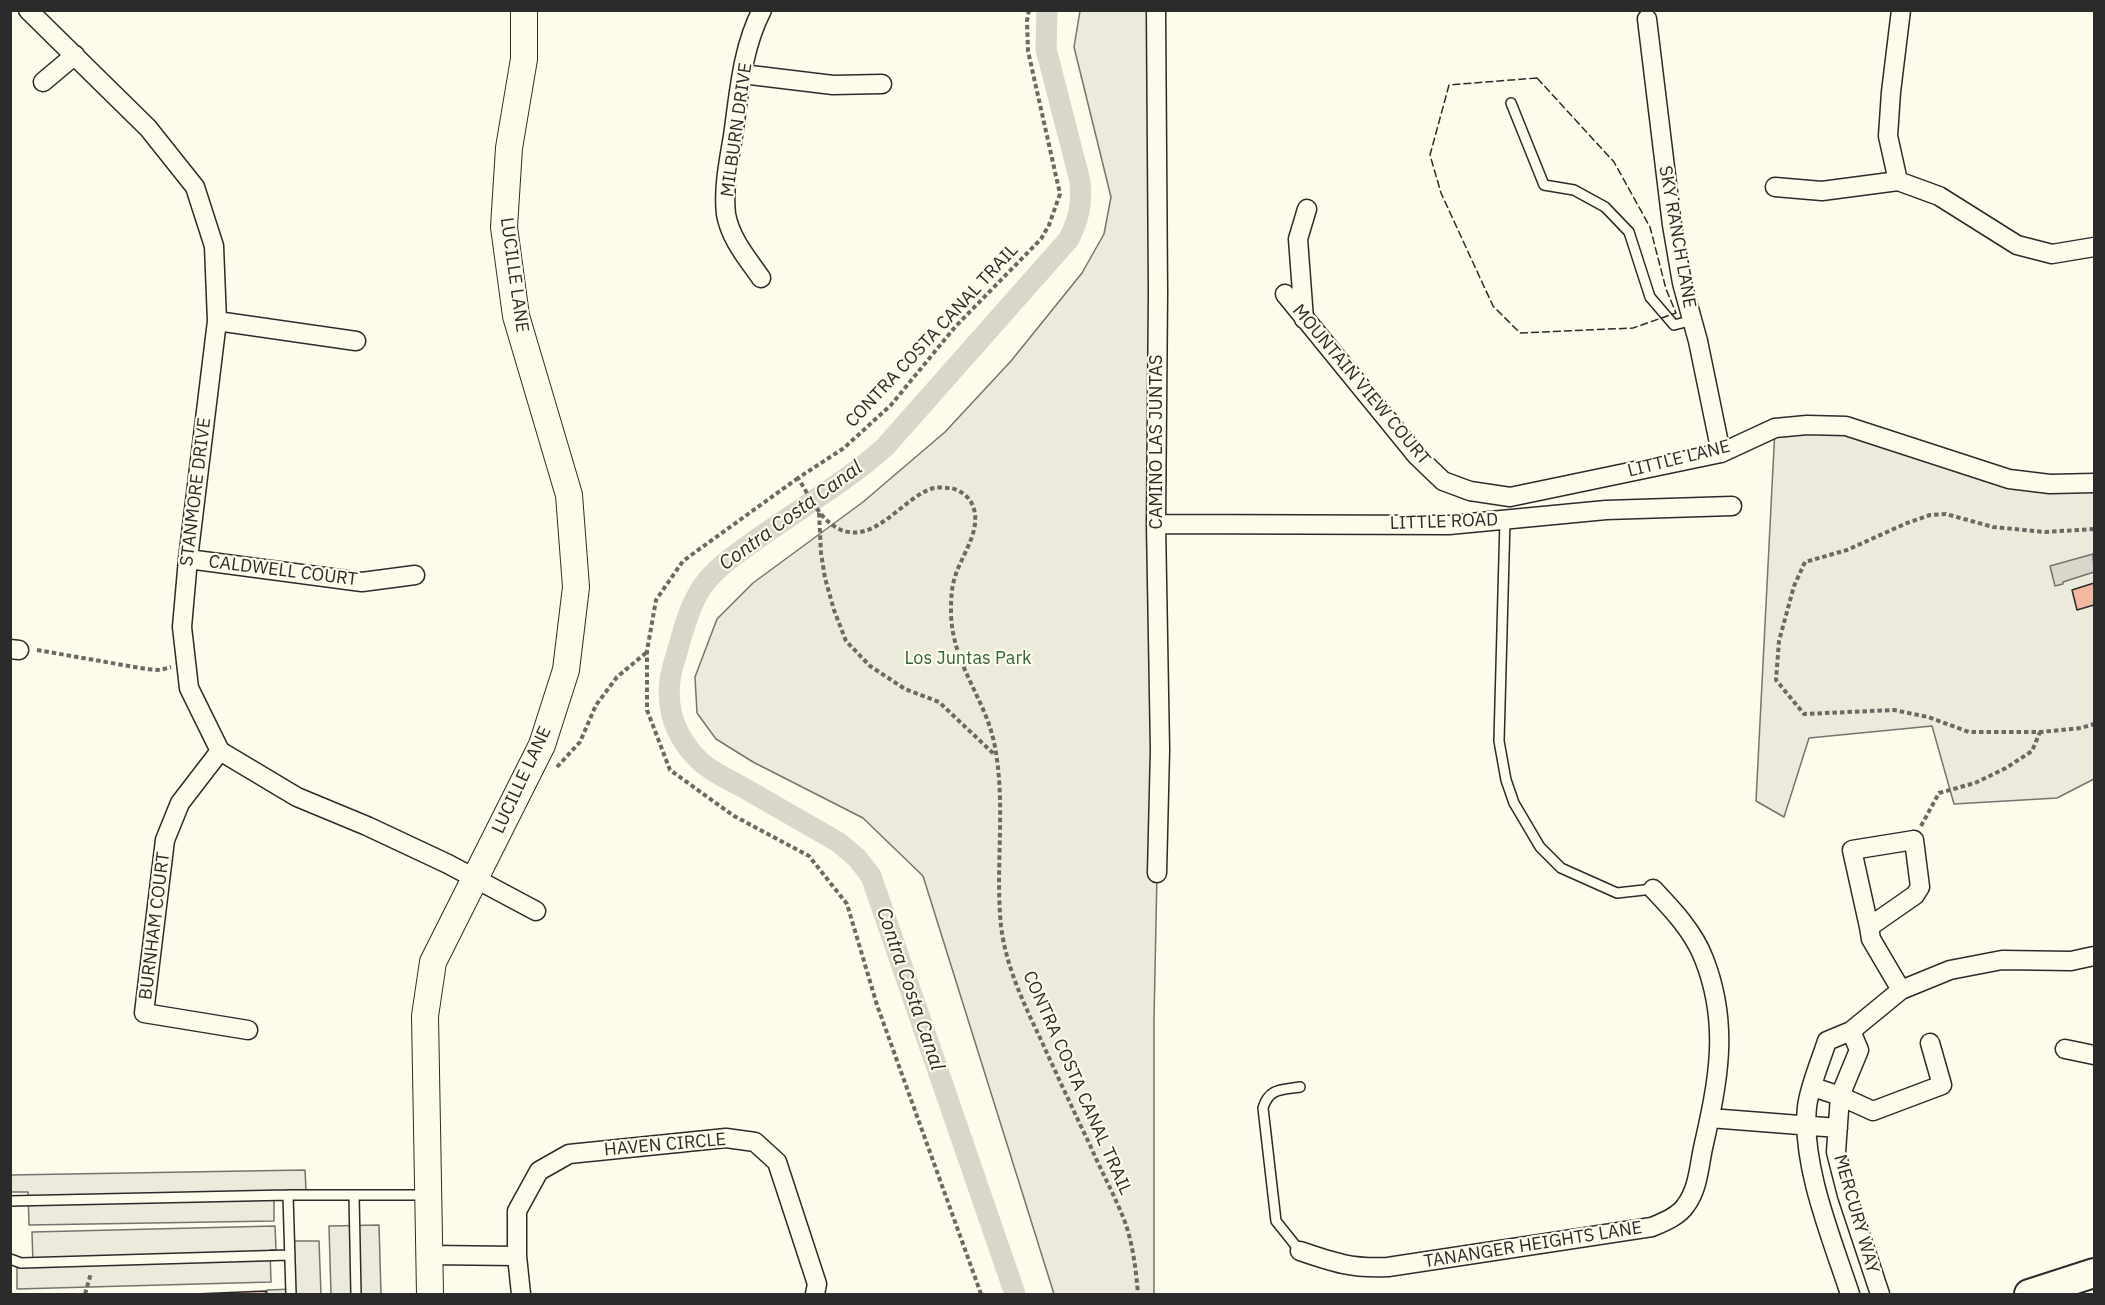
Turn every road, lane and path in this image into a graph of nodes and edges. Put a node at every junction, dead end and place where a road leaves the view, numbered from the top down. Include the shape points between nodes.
1 (28, 10) edge
2 (524, 10) edge
3 (762, 10) edge
4 (1029, 10) edge
5 (1156, 10) edge
6 (1901, 10) edge
7 (1647, 19) dead end
8 (75, 55) junction
9 (742, 74) junction
10 (43, 82) dead end
11 (882, 84) dead end
12 (1511, 103) dead end
13 (1898, 181) junction
14 (1775, 187) dead end
15 (1307, 209) dead end
16 (2094, 247) edge
17 (761, 278) dead end
18 (1285, 294) dead end
19 (1304, 319) junction
20 (1692, 320) junction
21 (217, 321) junction
22 (356, 341) dead end
23 (1721, 453) junction
24 (798, 478) junction
25 (2094, 483) edge
26 (1470, 491) joint
27 (1732, 506) dead end
28 (818, 511) junction
29 (1505, 520) junction
30 (1156, 524) junction
31 (2094, 529) edge
32 (188, 559) junction
33 (414, 575) dead end
34 (15, 650) edge
35 (647, 651) junction
36 (186, 663) junction
37 (2094, 724) edge
38 (2040, 732) junction
39 (220, 751) junction
40 (996, 755) junction
41 (552, 773) dead end
42 (1914, 840) junction
43 (1157, 873) dead end
44 (475, 879) junction
45 (1653, 889) joint
46 (536, 911) dead end
47 (1869, 927) junction
48 (2094, 956) edge
49 (1901, 990) junction
50 (248, 1030) dead end
51 (1851, 1030) junction
52 (1930, 1043) dead end
53 (2065, 1049) dead end
54 (2094, 1055) edge
55 (1813, 1087) junction
56 (1300, 1088) dead end
57 (1840, 1096) junction
58 (1710, 1118) junction
59 (1808, 1127) junction
60 (1838, 1128) junction
61 (288, 1195) junction
62 (354, 1195) junction
63 (428, 1195) junction
64 (10, 1201) edge
65 (1300, 1251) joint
66 (290, 1255) junction
67 (429, 1255) junction
68 (517, 1256) junction
69 (10, 1259) edge
70 (94, 1261) junction
71 (2094, 1274) edge
72 (85, 1294) edge
73 (291, 1294) edge
74 (356, 1294) edge
75 (430, 1294) edge
76 (521, 1294) edge
77 (815, 1294) edge
78 (981, 1294) edge
79 (1138, 1294) edge
80 (1850, 1294) edge
81 (1880, 1294) edge
82 (2029, 1294) edge

1 - 8 street, STANMORE DRIVE
2 - 44 street, LUCILLE LANE via 524,59 509,148 504,226 516,316 568,495 576,587 566,670 542,745
3 - 9 street, MILBURN DRIVE
4 - 24 path, CONTRA COSTA CANAL TRAIL via 1028,51 1060,194 1049,225 1041,239 955,327 891,405 844,448
5 - 30 street, CAMINO LAS JUNTAS
6 - 13 street via 1888,136
7 - 20 street, SKY RANCH LANE via 1672,225
8 - 10 street
8 - 21 street, STANMORE DRIVE via 148,128 195,187 214,246
9 - 11 street via 833,85
9 - 17 street, MILBURN DRIVE via 727,176 726,214 738,246
12 - 20 lane via 1544,185 1574,190 1605,207 1629,232 1650,297 1674,325
13 - 14 street via 1822,191
13 - 16 street via 1939,196 2017,245 2052,254
15 - 19 street via 1298,239
18 - 19 street, MOUNTAIN VIEW COURT
19 - 26 street, MOUNTAIN VIEW COURT via 1417,456 1443,481
20 - 23 street, SKY RANCH LANE
21 - 22 street
21 - 32 street, STANMORE DRIVE
23 - 25 street, LITTLE LANE via 1775,428 1846,426 2009,479 2050,484
23 - 26 street, LITTLE LANE via 1510,497
24 - 28 path, CONTRA COSTA CANAL TRAIL
24 - 35 path via 683,561 656,600
27 - 29 street, LITTLE ROAD via 1606,510
28 - 40 path via 825,578 846,641 870,666 905,689 939,702
28 - 40 path, CONTRA COSTA CANAL TRAIL via 837,528 857,532 870,529 935,488 956,489 970,501 974,529 955,575 952,634 965,674 990,724
29 - 30 street, LITTLE ROAD via 1449,525
29 - 45 lane via 1499,741 1514,803 1540,847 1561,868 1617,893
30 - 43 street, CAMINO LAS JUNTAS via 1160,750
31 - 38 path via 2045,532 1993,526 1946,513 1907,523 1847,550 1805,562 1779,641 1776,680 1804,714 1894,710 1969,732
32 - 33 street, CALDWELL COURT via 363,582
32 - 36 street, STANMORE DRIVE via 182,627
34 - 36 path via 43,650 146,669 160,670
35 - 41 path via 617,678 596,705 580,742
35 - 78 path via 647,710 670,770 734,816 809,856 847,904 878,1005
36 - 39 street, STANMORE DRIVE via 189,688
37 - 38 path
38 - 42 path via 2032,751 2006,768 1975,783 1939,793
39 - 44 street via 297,797
39 - 50 street, BURNHAM COURT via 180,803 165,840 144,1013
40 - 79 path, CONTRA COSTA CANAL TRAIL via 999,885 1009,960 1018,992 1125,1222
42 - 47 street via 1920,887 1915,895
42 - 47 street via 1852,850
44 - 46 street
44 - 63 street, LUCILLE LANE via 433,962 424,1016
45 - 58 street, TANANGER HEIGHTS LANE via 1681,919 1704,957 1719,1007 1721,1046
47 - 49 street via 1871,939
48 - 49 street, MERCURY WAY via 2071,961 2002,960 1950,970
49 - 51 street, MERCURY WAY
51 - 55 street, MERCURY WAY via 1827,1041
51 - 57 street, MERCURY WAY via 1859,1050
52 - 57 street via 1942,1086 1873,1111
53 - 54 street
55 - 57 street
55 - 59 street, MERCURY WAY via 1807,1107
56 - 65 lane via 1274,1091 1263,1108 1276,1221
57 - 60 street, MERCURY WAY
58 - 59 street
58 - 65 street, TANANGER HEIGHTS LANE via 1695,1189 1686,1207 1652,1227 1388,1267 1341,1265
59 - 60 street
59 - 80 street, MERCURY WAY via 1809,1158
60 - 81 street, MERCURY WAY via 1836,1152 1847,1196
61 - 62 lane
61 - 64 lane
61 - 66 lane
62 - 63 lane
62 - 74 lane
63 - 67 street, LUCILLE LANE
66 - 70 lane
66 - 73 lane
67 - 68 street
67 - 75 street, LUCILLE LANE
68 - 76 street, HAVEN CIRCLE
68 - 77 street, HAVEN CIRCLE via 517,1211 539,1171 569,1154 726,1138 755,1142 777,1162 817,1284
69 - 70 lane via 21,1263
70 - 72 path
71 - 82 main road

